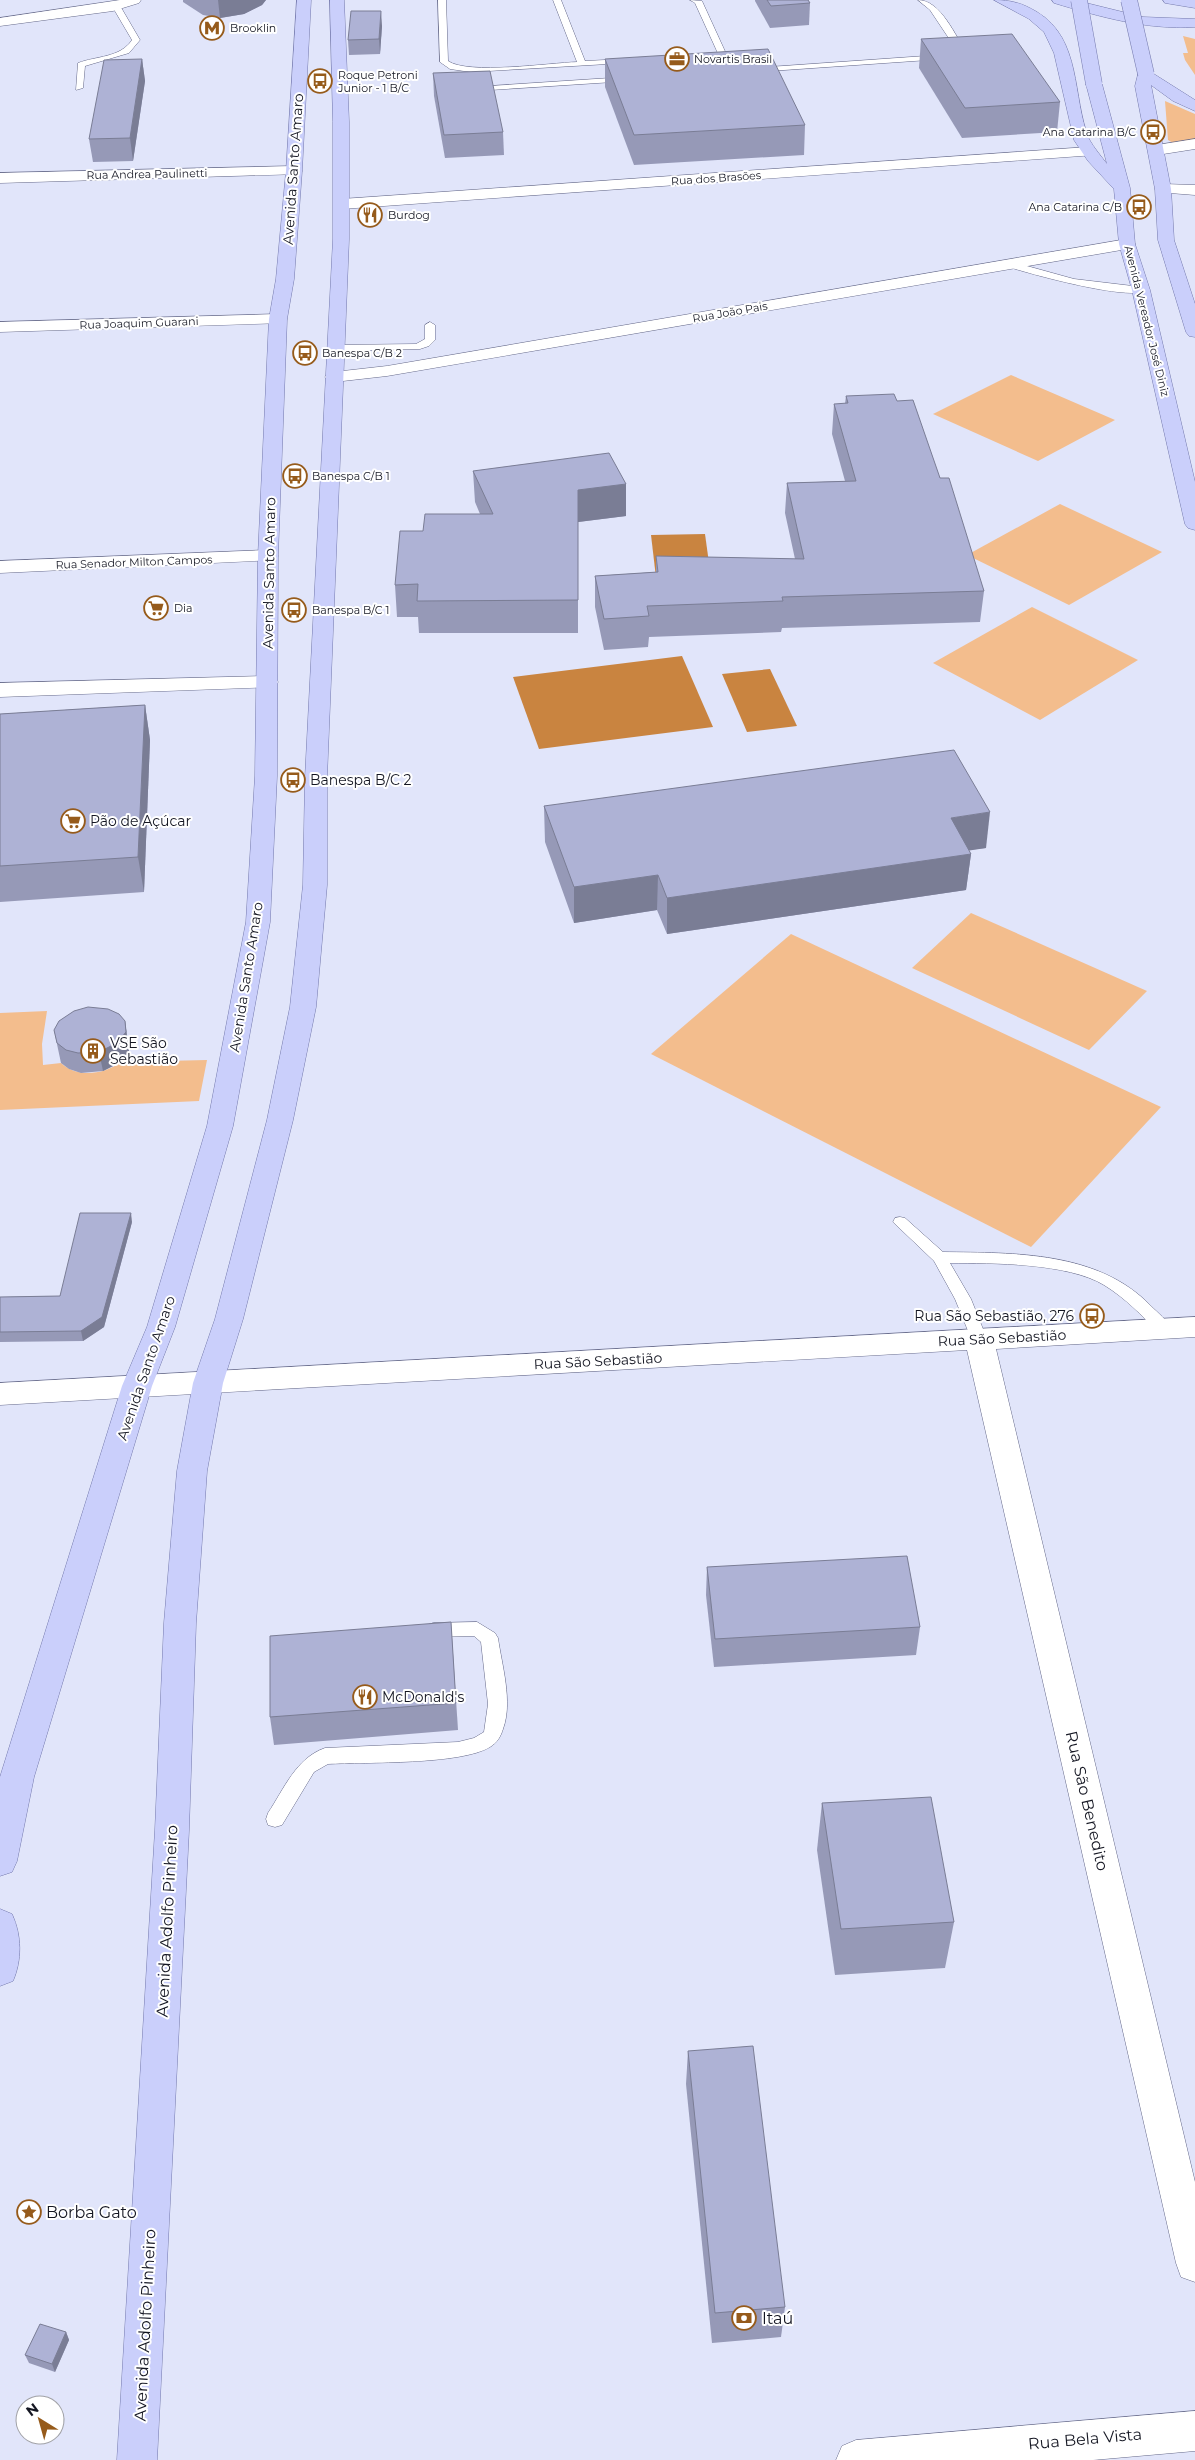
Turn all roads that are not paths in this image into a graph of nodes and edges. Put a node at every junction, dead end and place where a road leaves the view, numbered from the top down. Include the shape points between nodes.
1 (134, 0) edge
2 (304, 0) edge
3 (337, 0) edge
4 (442, 0) edge
5 (557, 0) edge
6 (694, 0) edge
7 (922, 0) edge
8 (1001, 0) edge
9 (1059, 0) edge
10 (1080, 0) edge
11 (1098, 0) edge
12 (1129, 0) edge
13 (1170, 0) edge
14 (1195, 4) edge
15 (116, 6) junction
16 (0, 22) edge
17 (1195, 22) edge
18 (636, 61) edge
19 (582, 64) junction
20 (750, 70) edge
21 (730, 71) junction
22 (740, 71) edge
23 (720, 72) edge
24 (631, 78) edge
25 (1144, 80) junction
26 (79, 88) dead end
27 (466, 89) edge
28 (1195, 106) edge
29 (1195, 144) edge
30 (1157, 150) junction
31 (1089, 152) junction
32 (294, 171) junction
33 (0, 178) edge
34 (1122, 188) junction
35 (1163, 189) junction
36 (1195, 190) edge
37 (342, 204) junction
38 (1127, 244) junction
39 (1009, 264) junction
40 (1141, 290) junction
41 (278, 319) junction
42 (430, 325) dead end
43 (0, 327) edge
44 (1195, 332) edge
45 (335, 348) junction
46 (334, 377) junction
47 (1195, 524) edge
48 (268, 556) junction
49 (0, 567) edge
50 (267, 682) junction
51 (0, 690) edge
52 (900, 1222) dead end
53 (939, 1257) junction
54 (1195, 1327) edge
55 (1164, 1329) junction
56 (979, 1339) junction
57 (208, 1383) junction
58 (137, 1386) junction
59 (0, 1394) edge
60 (419, 1630) edge
61 (274, 1819) dead end
62 (0, 1861) edge
63 (0, 1925) edge
64 (0, 1970) edge
65 (1195, 2263) edge
66 (1195, 2430) edge
67 (137, 2460) edge
68 (856, 2460) edge

1 - 15 street
2 - 32 main road, Avenida Santo Amaro
3 - 37 main road
4 - 19 lane via 444,62 449,66 480,70
5 - 19 lane
6 - 21 lane via 698,1
7 - 20 lane via 933,8 963,55
8 - 31 main road via 1041,21 1055,38 1073,112
9 - 17 main road via 1138,22 1163,25
10 - 34 main road, Avenida Vereador José Diniz, bridge via 1094,84
11 - 17 main road
12 - 25 main road, bridge
13 - 14 main road
15 - 16 street
15 - 26 lane via 136,40 132,49 81,65
18 - 19 lane
21 - 22 lane
21 - 23 lane
24 - 27 lane
25 - 28 main road
25 - 30 main road
29 - 30 street
30 - 35 main road
31 - 34 main road
31 - 37 street, Rua dos Brasões
32 - 33 street, Rua Andrea Paulinetti
32 - 41 main road, Avenida Santo Amaro via 285,278
34 - 38 main road, Avenida Vereador José Diniz
35 - 36 street
35 - 44 main road via 1166,240
37 - 45 main road
38 - 39 street, Rua João Pais
38 - 40 main road, Avenida Vereador José Diniz
39 - 40 lane via 1082,285
39 - 46 street, Rua João Pais via 387,371
40 - 47 main road, Avenida Vereador José Diniz
41 - 43 street, Rua Joaquim Guarani
41 - 48 main road, Avenida Santo Amaro
42 - 45 lane via 430,340 426,344
45 - 46 main road
46 - 57 main road via 317,759 315,885 303,1006 280,1120
48 - 49 street, Rua Senador Milton Campos
48 - 50 main road, Avenida Santo Amaro
50 - 51 street
50 - 58 main road, Avenida Santo Amaro via 266,776 258,922 224,1107 161,1327
52 - 53 lane
53 - 55 lane via 1000,1258 1063,1265 1108,1280 1137,1301
53 - 56 lane via 963,1300
54 - 55 street, Rua São Sebastião
55 - 56 street, Rua São Sebastião
56 - 57 street, Rua São Sebastião
56 - 65 street, Rua São Benedito
57 - 58 street, Rua São Sebastião
57 - 67 main road, Avenida Adolfo Pinheiro via 192,1471 180,1623 171,1850
58 - 59 street, Rua São Sebastião
58 - 62 main road, Avenida Santo Amaro via 17,1777
60 - 61 lane via 477,1629 490,1638 498,1710 490,1737 479,1745 458,1750 325,1756 308,1767
63 - 64 main road
66 - 68 street, Rua Bela Vista

